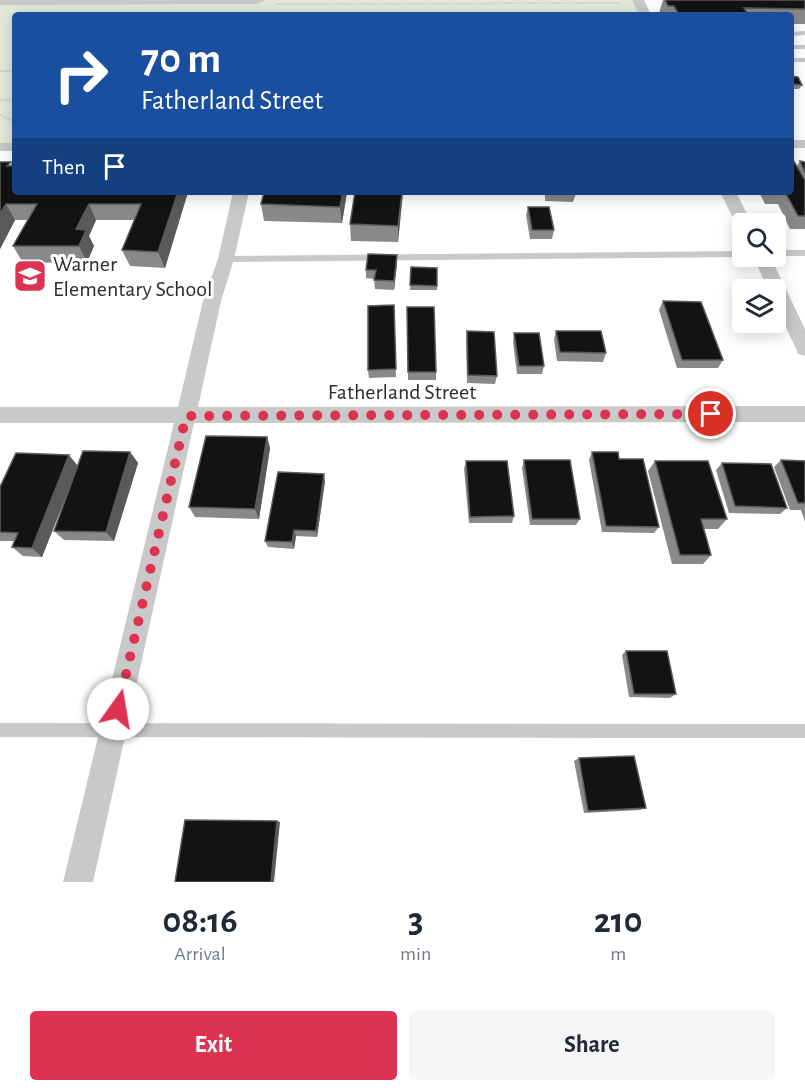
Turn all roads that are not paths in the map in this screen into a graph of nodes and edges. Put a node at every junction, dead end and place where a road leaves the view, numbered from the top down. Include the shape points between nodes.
1 (258, 0) edge
2 (0, 1) edge
3 (116, 1) edge
4 (240, 195) edge
5 (730, 195) edge
6 (738, 213) edge
7 (786, 253) edge
8 (805, 253) edge
9 (732, 254) edge
10 (226, 259) junction
11 (766, 267) edge
12 (805, 349) edge
13 (805, 414) edge
14 (0, 415) edge
15 (186, 416) junction
16 (0, 730) edge
17 (113, 731) junction
18 (805, 731) edge
19 (78, 882) edge

1 - 3 street
2 - 3 street
4 - 10 street
5 - 6 street
7 - 8 lane
9 - 10 lane
10 - 15 street via 212,301
11 - 12 street
13 - 15 street, Fatherland Street
14 - 15 street, Fatherland Street
15 - 17 street
16 - 17 lane
17 - 18 lane
17 - 19 street

